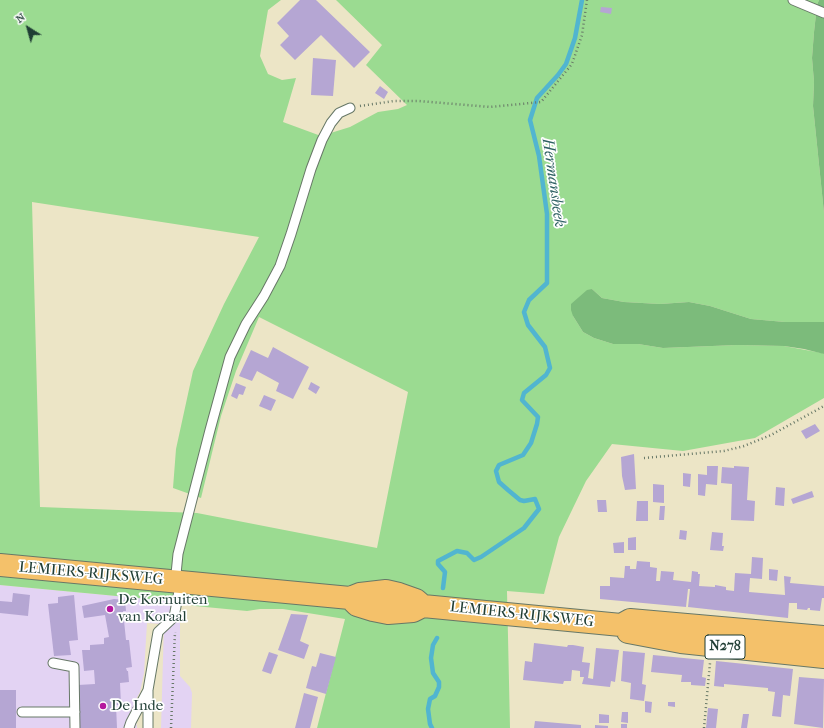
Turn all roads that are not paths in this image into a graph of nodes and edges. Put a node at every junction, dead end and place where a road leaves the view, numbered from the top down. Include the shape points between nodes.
1 (793, 0) edge
2 (824, 13) edge
3 (344, 110) road end
4 (0, 565) edge
5 (178, 582) junction
6 (621, 625) junction
7 (824, 637) edge
8 (824, 656) edge
9 (53, 663) dead end
10 (148, 690) junction
11 (22, 712) dead end
12 (75, 712) junction
13 (75, 728) edge
14 (129, 728) edge
15 (148, 728) edge

1 - 2 lane
3 - 5 lane via 322,140 280,266 230,357 178,554
4 - 5 main road, LEMIERS-RIJKSWEG / N278
5 - 6 main road, LEMIERS-RIJKSWEG / N278 via 350,598 357,605 388,613 413,611 423,606
5 - 10 lane via 179,591 174,617 158,632
6 - 7 main road, LEMIERS-RIJKSWEG / N278 via 630,620
6 - 8 main road, LEMIERS-RIJKSWEG / N278 via 628,632 681,642
9 - 12 lane via 74,667
10 - 14 lane
10 - 15 lane
11 - 12 lane
12 - 13 lane

